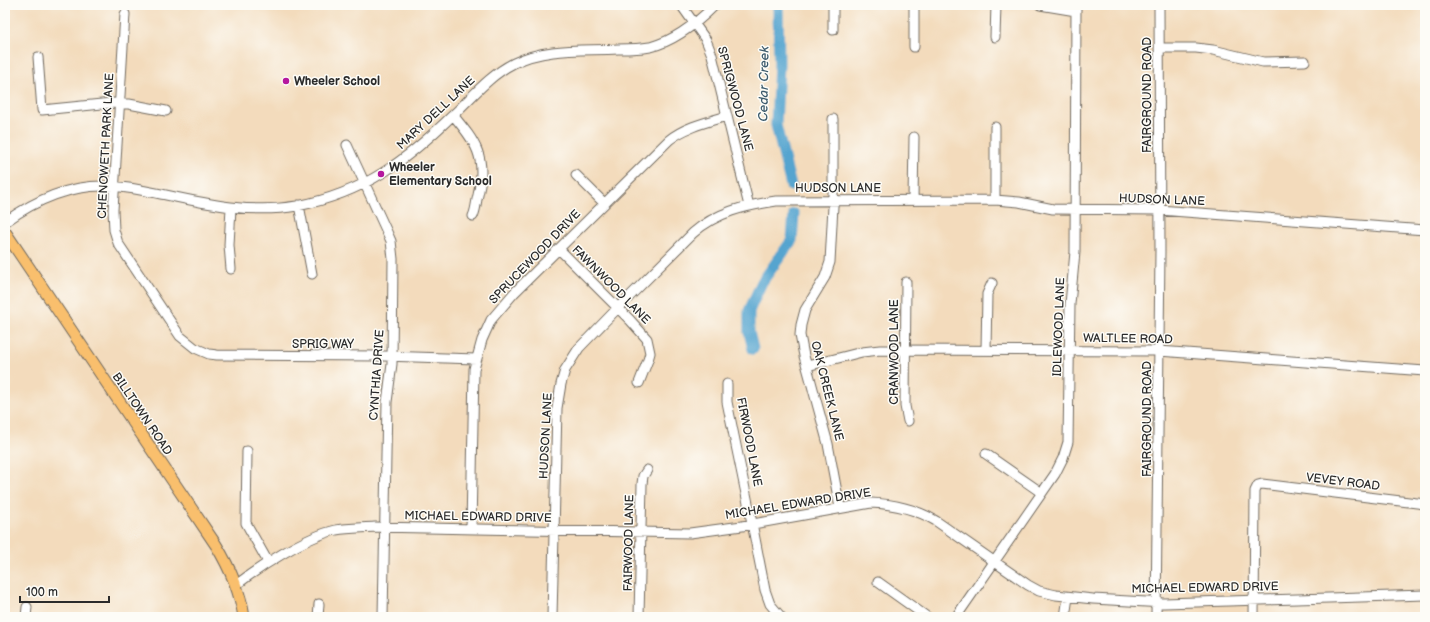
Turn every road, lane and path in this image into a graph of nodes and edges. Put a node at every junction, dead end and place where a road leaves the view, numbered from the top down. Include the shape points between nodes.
1 (681, 5) edge
2 (716, 5) edge
3 (833, 5) edge
4 (914, 5) edge
5 (996, 5) edge
6 (1040, 5) edge
7 (1159, 5) edge
8 (1076, 8) edge
9 (125, 14) dead end
10 (694, 23) junction
11 (833, 30) dead end
12 (995, 37) dead end
13 (914, 47) dead end
14 (1159, 48) junction
15 (38, 57) dead end
16 (1306, 61) dead end
17 (119, 103) junction
18 (166, 111) dead end
19 (453, 115) junction
20 (727, 116) junction
21 (833, 119) dead end
22 (995, 127) dead end
23 (914, 136) dead end
24 (346, 145) dead end
25 (576, 175) dead end
26 (364, 184) junction
27 (114, 186) junction
28 (833, 200) junction
29 (913, 200) junction
30 (995, 200) junction
31 (604, 204) junction
32 (299, 205) junction
33 (750, 206) junction
34 (232, 208) junction
35 (1075, 210) junction
36 (1159, 210) junction
37 (473, 216) dead end
38 (5, 222) edge
39 (1425, 230) edge
40 (5, 232) edge
41 (559, 249) junction
42 (231, 269) dead end
43 (312, 274) dead end
44 (906, 282) dead end
45 (992, 283) dead end
46 (618, 308) junction
47 (195, 348) joint
48 (905, 350) junction
49 (986, 350) junction
50 (1069, 350) junction
51 (1159, 351) junction
52 (392, 356) junction
53 (476, 360) junction
54 (807, 366) junction
55 (1425, 371) edge
56 (639, 383) dead end
57 (727, 384) dead end
58 (908, 421) dead end
59 (247, 451) dead end
60 (986, 454) dead end
61 (648, 470) dead end
62 (1042, 493) junction
63 (1425, 504) edge
64 (840, 508) junction
65 (752, 524) junction
66 (384, 528) junction
67 (471, 529) junction
68 (554, 531) junction
69 (641, 533) junction
70 (268, 562) junction
71 (995, 562) junction
72 (878, 582) dead end
73 (236, 585) junction
74 (1425, 595) edge
75 (1068, 596) junction
76 (1254, 600) junction
77 (1156, 602) junction
78 (319, 604) dead end
79 (27, 607) dead end
80 (26, 617) edge
81 (244, 617) edge
82 (318, 617) edge
83 (383, 617) edge
84 (552, 617) edge
85 (639, 617) edge
86 (780, 617) edge
87 (927, 617) edge
88 (956, 617) edge
89 (1065, 617) edge
90 (1156, 617) edge
91 (1254, 617) edge

1 - 10 street, SPRIGWOOD LANE
2 - 10 street, MARY DELL LANE
3 - 11 street
4 - 13 street
5 - 12 street
6 - 8 street
7 - 14 street, FAIRGROUND ROAD
8 - 35 street, IDLEWOOD LANE
9 - 17 street, CHENOWETH PARK LANE
10 - 19 street, MARY DELL LANE via 662,43 650,47 546,52 526,57 492,76
10 - 20 street, SPRIGWOOD LANE via 710,51
14 - 16 street via 1214,50 1263,62
14 - 36 street, FAIRGROUND ROAD
15 - 17 street via 42,110
17 - 18 street
17 - 27 street, CHENOWETH PARK LANE
19 - 26 street, MARY DELL LANE via 410,154
19 - 37 street via 476,145 481,160 481,179
20 - 31 street, SPRUCEWOOD DRIVE via 674,135
20 - 33 street, SPRIGWOOD LANE
21 - 28 street, OAK CREEK LANE
22 - 30 street
23 - 29 street
24 - 26 street, CYNTHIA DRIVE
25 - 31 street
26 - 32 street, MARY DELL LANE via 334,196
26 - 52 street, CYNTHIA DRIVE via 387,232 392,251
27 - 34 street, MARY DELL LANE
27 - 38 street, MARY DELL LANE via 57,193
27 - 47 street, CHENOWETH PARK LANE via 113,224 118,243 180,336
28 - 29 street, HUDSON LANE
28 - 33 street, HUDSON LANE via 776,201
28 - 54 street, OAK CREEK LANE via 830,262 825,277 805,310 801,325 800,335
29 - 30 street, HUDSON LANE
30 - 35 street, HUDSON LANE
31 - 41 street, SPRUCEWOOD DRIVE
32 - 34 street, MARY DELL LANE via 260,209
32 - 43 street
33 - 46 street, HUDSON LANE via 716,216 702,225
34 - 42 street via 229,245
35 - 36 street, HUDSON LANE
35 - 50 street, IDLEWOOD LANE
36 - 39 street, HUDSON LANE
36 - 51 street, FAIRGROUND ROAD
40 - 73 main road, BILLTOWN ROAD via 216,545
41 - 46 street, FAWNWOOD LANE
41 - 53 street, SPRUCEWOOD DRIVE via 514,293 491,320
44 - 48 street, CRANWOOD LANE
45 - 49 street via 987,294
46 - 56 street, FAWNWOOD LANE via 643,334 648,343 650,353
46 - 68 street, HUDSON LANE via 579,348 565,370 557,408
47 - 52 street, SPRIG WAY via 217,356
48 - 49 street, WALTLEE ROAD
48 - 54 street, WALTLEE ROAD via 867,351
48 - 58 street, CRANWOOD LANE via 905,406
49 - 50 street, WALTLEE ROAD
50 - 51 street, WALTLEE ROAD
50 - 62 street, IDLEWOOD LANE via 1068,442 1060,465
51 - 55 street, WALTLEE ROAD
51 - 77 street, FAIRGROUND ROAD
52 - 53 street, SPRIG WAY
52 - 66 street, CYNTHIA DRIVE via 386,402
53 - 67 street, SPRUCEWOOD DRIVE
54 - 64 street, OAK CREEK LANE via 828,444
57 - 65 street, FIRWOOD LANE via 727,402
59 - 70 street via 246,523
60 - 62 street
61 - 69 street, FAIRWOOD LANE via 642,480
62 - 71 street, IDLEWOOD LANE
63 - 76 street, VEVEY ROAD via 1258,485 1255,490
64 - 65 street, MICHAEL EDWARD DRIVE
64 - 71 street, MICHAEL EDWARD DRIVE via 871,503 888,504 922,513
65 - 69 street, MICHAEL EDWARD DRIVE via 690,533
65 - 86 street, FIRWOOD LANE via 766,596
66 - 67 street, MICHAEL EDWARD DRIVE
66 - 70 street, MICHAEL EDWARD DRIVE via 356,528 325,533
66 - 83 street, CYNTHIA DRIVE
67 - 68 street, MICHAEL EDWARD DRIVE
68 - 69 street, MICHAEL EDWARD DRIVE
68 - 84 street, HUDSON LANE
69 - 85 street, FAIRWOOD LANE
70 - 73 street, MICHAEL EDWARD DRIVE
71 - 75 street, MICHAEL EDWARD DRIVE via 1039,591
71 - 88 street, IDLEWOOD LANE
72 - 87 street
73 - 81 main road, BILLTOWN ROAD
74 - 76 street, MICHAEL EDWARD DRIVE
75 - 77 street, MICHAEL EDWARD DRIVE
75 - 89 street
76 - 77 street, MICHAEL EDWARD DRIVE
76 - 91 street
77 - 90 street, FAIRGROUND ROAD
78 - 82 street
79 - 80 street

